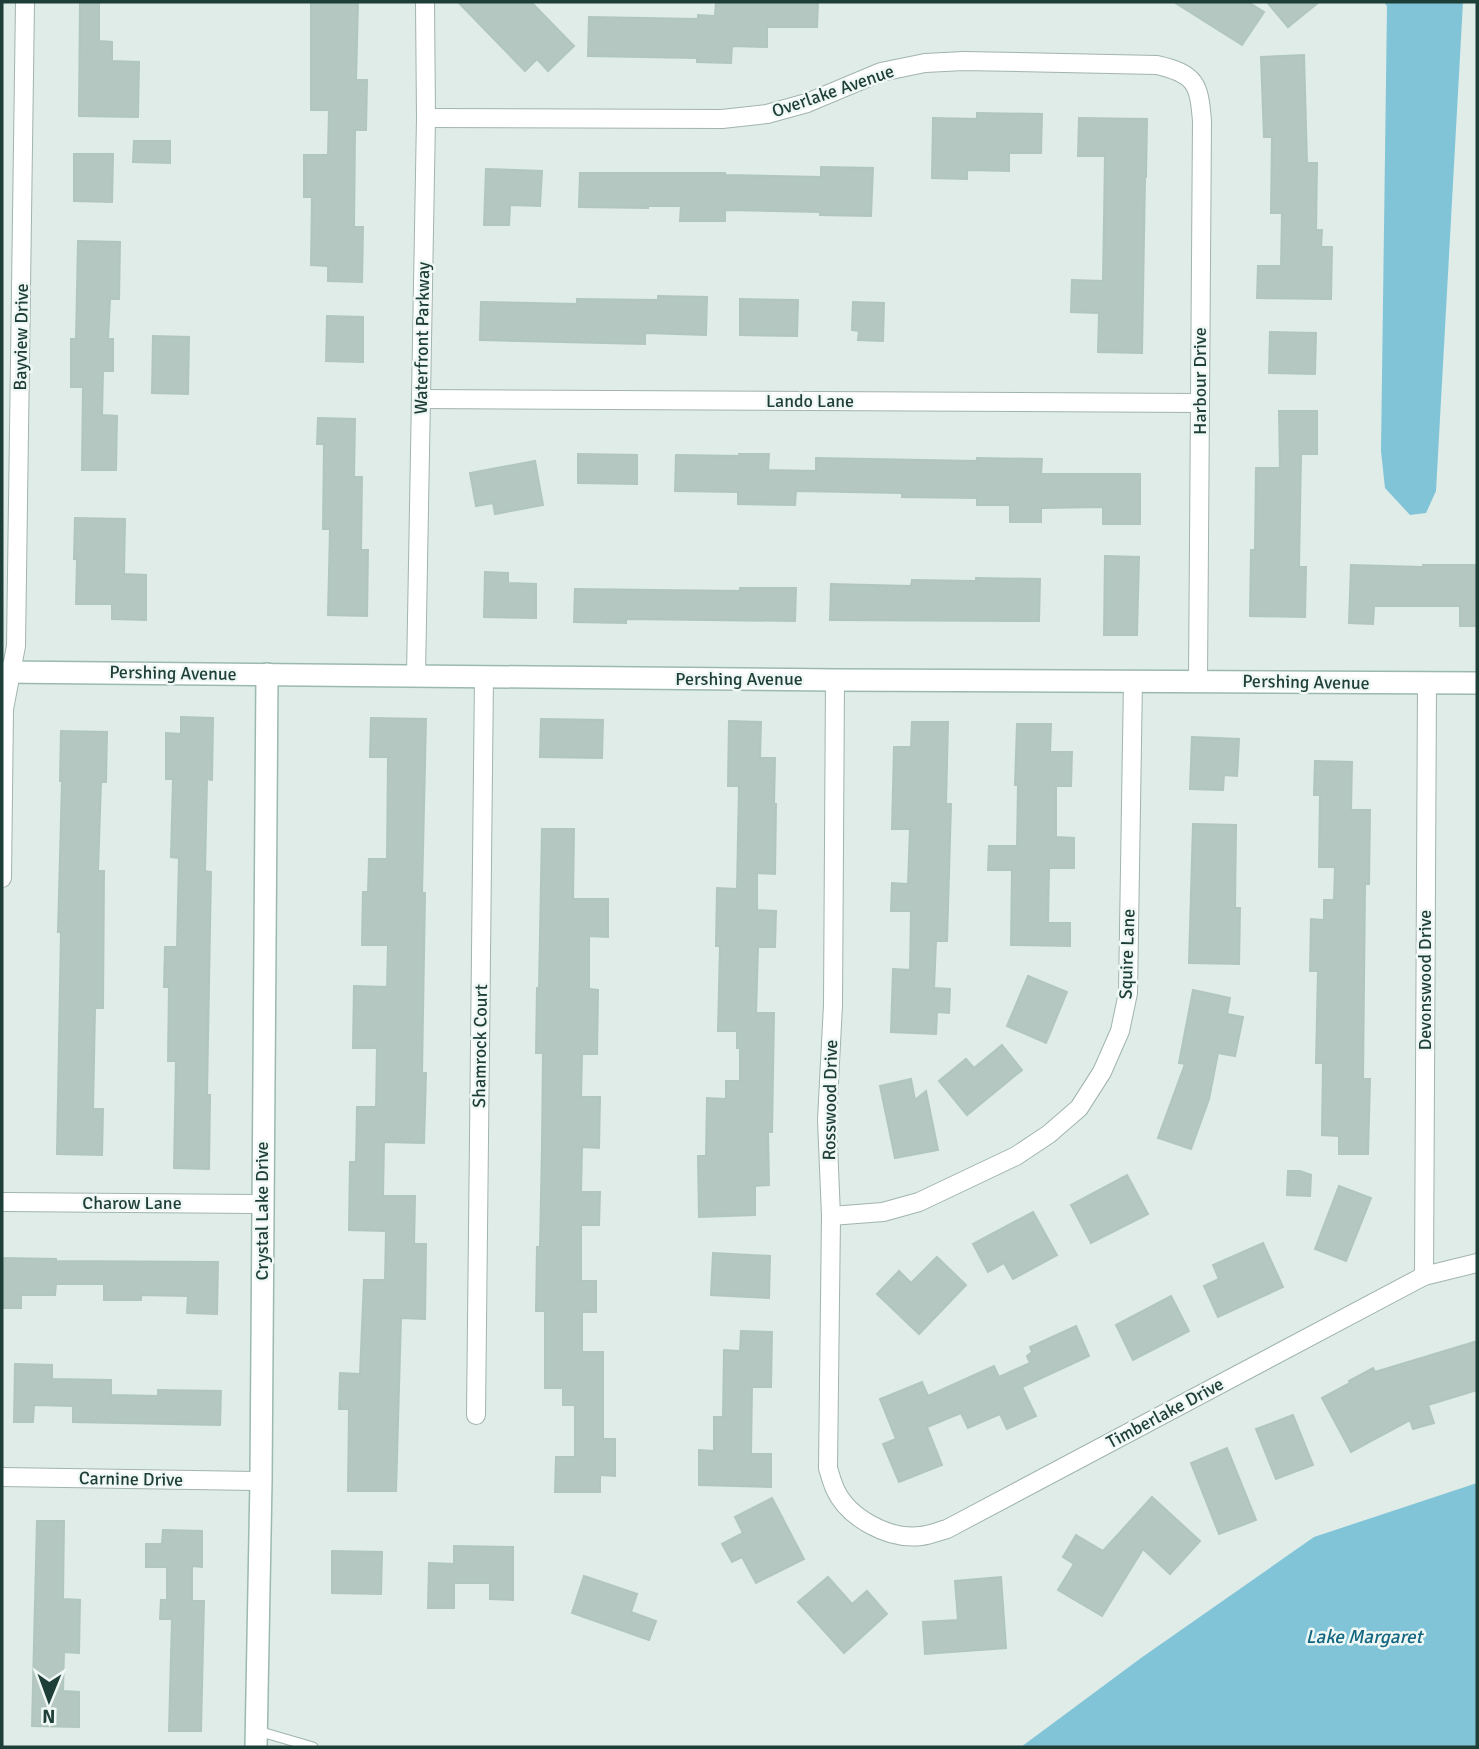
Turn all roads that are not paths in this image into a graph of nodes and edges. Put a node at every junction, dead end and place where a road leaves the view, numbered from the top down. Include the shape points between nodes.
1 (25, 2) edge
2 (425, 2) edge
3 (1194, 81) joint
4 (426, 118) junction
5 (421, 400) junction
6 (1199, 403) junction
7 (6, 672) edge
8 (267, 674) junction
9 (416, 675) junction
10 (484, 677) junction
11 (835, 680) junction
12 (1133, 680) junction
13 (1198, 681) junction
14 (1427, 683) junction
15 (1477, 683) edge
16 (2, 878) edge
17 (2, 1202) edge
18 (262, 1204) junction
19 (831, 1216) junction
20 (1477, 1263) edge
21 (1424, 1276) junction
22 (476, 1415) dead end
23 (2, 1477) edge
24 (261, 1481) junction
25 (853, 1512) joint
26 (256, 1739) edge
27 (313, 1747) edge

1 - 7 street, Bayview Drive via 16,646
2 - 4 street, Waterfront Parkway
3 - 4 street, Overlake Avenue via 1177,69 1157,65 964,61 881,72 807,103 767,114
3 - 6 street, Harbour Drive via 1202,121
4 - 5 street, Waterfront Parkway
5 - 6 street, Lando Lane
5 - 9 street, Waterfront Parkway
6 - 13 street, Harbour Drive
7 - 8 street, Pershing Avenue
7 - 16 street, Bayview Drive
8 - 9 street, Pershing Avenue
8 - 18 street, Crystal Lake Drive
9 - 10 street, Pershing Avenue
10 - 11 street, Pershing Avenue
10 - 22 street, Shamrock Court
11 - 12 street, Pershing Avenue
11 - 19 street, Rosswood Drive via 833,1005 827,1120
12 - 13 street, Pershing Avenue
12 - 19 street, Squire Lane via 1128,993 1120,1031 1102,1072 1079,1108 1016,1156 919,1202 883,1212
13 - 14 street, Pershing Avenue
14 - 15 street, Pershing Avenue
14 - 21 street, Devonswood Drive
17 - 18 street, Charow Lane
18 - 24 street, Crystal Lake Drive
19 - 25 street, Rosswood Drive via 828,1468 835,1491
20 - 21 street, Timberlake Drive
21 - 25 street, Timberlake Drive via 947,1529 899,1536 876,1528
23 - 24 street, Carnine Drive
24 - 26 street, Crystal Lake Drive
26 - 27 lane

